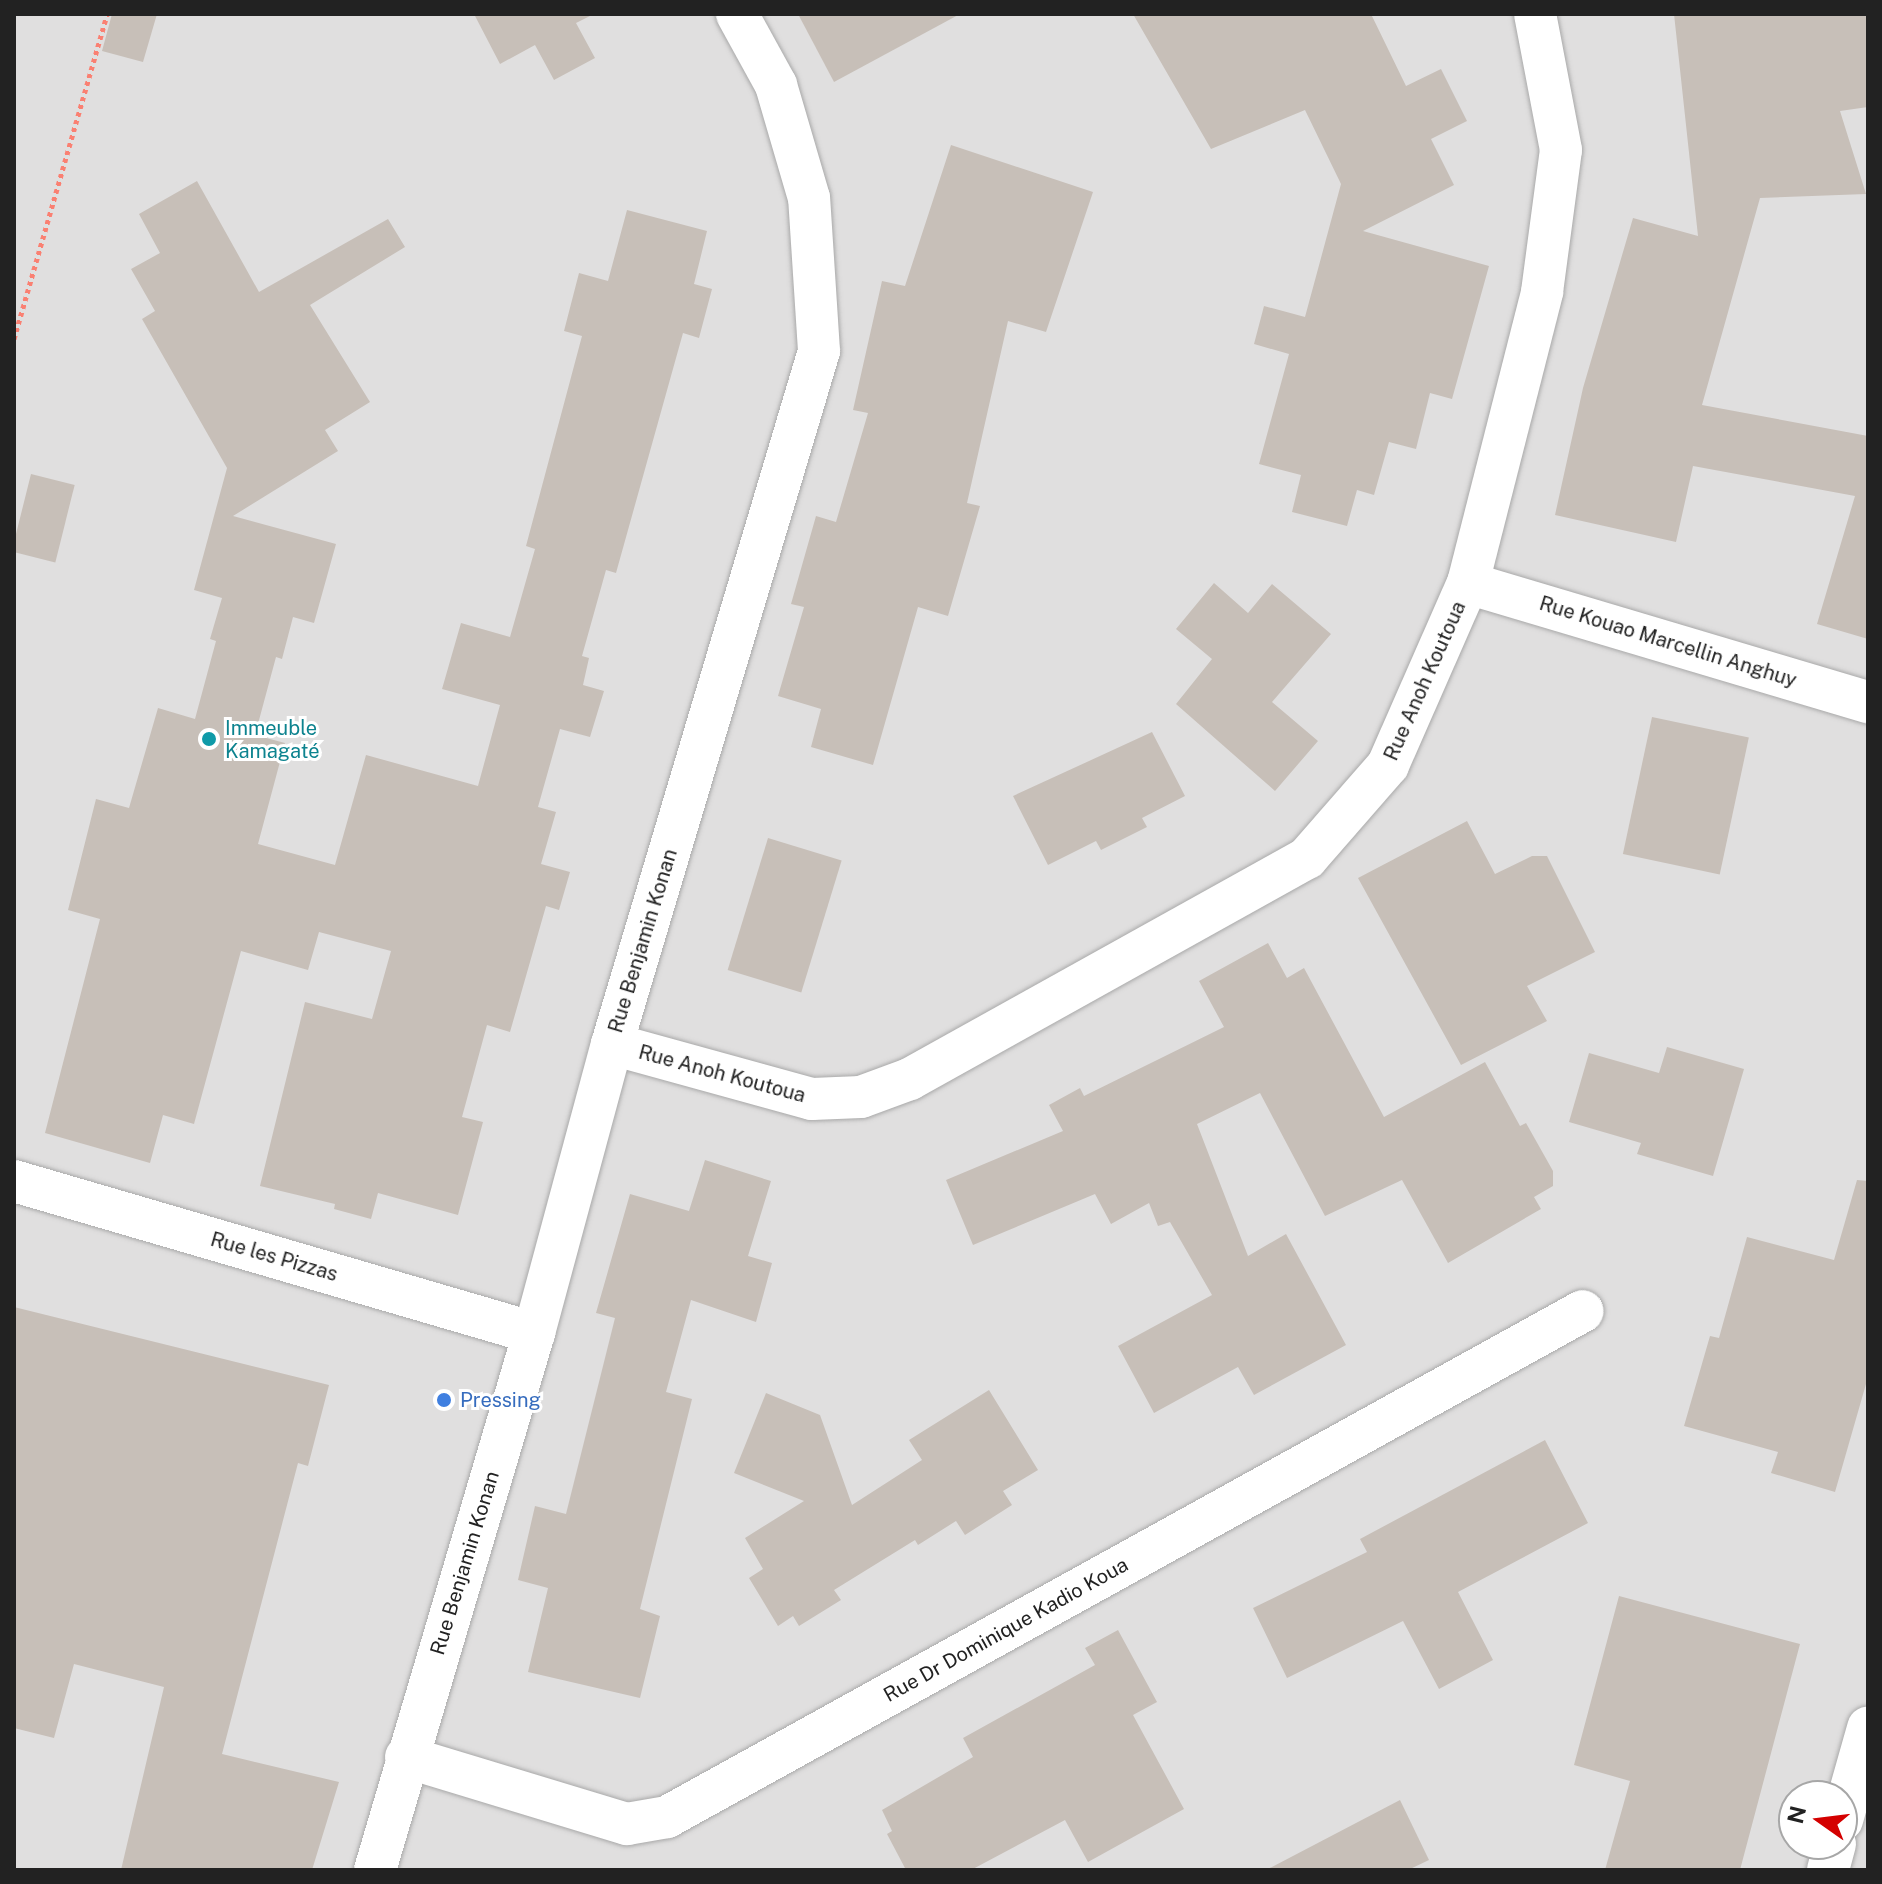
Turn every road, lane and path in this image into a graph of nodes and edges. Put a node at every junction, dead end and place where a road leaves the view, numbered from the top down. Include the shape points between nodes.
1 (107, 14) edge
2 (737, 14) edge
3 (1535, 14) edge
4 (14, 339) edge
5 (1468, 583) junction
6 (1868, 702) edge
7 (612, 1044) junction
8 (14, 1181) edge
9 (1583, 1311) dead end
10 (534, 1333) junction
11 (1868, 1728) edge
12 (406, 1757) junction
13 (1853, 1780) edge
14 (375, 1870) edge

1 - 4 path
2 - 7 street, Rue Benjamin Konan via 776,85 809,198 819,351
3 - 5 street, Rue Anoh Koutoua via 1561,150 1542,292
5 - 6 street, Rue Kouao Marcellin Anghuy
5 - 7 street, Rue Anoh Koutoua via 1388,765 1307,858 910,1079 861,1097 812,1099
7 - 10 street, Rue Benjamin Konan
8 - 10 street, Rue les Pizzas
9 - 12 street, Rue Dr Dominique Kadio Koua via 667,1817 627,1824
10 - 12 street, Rue Benjamin Konan
11 - 13 street
12 - 14 street, Rue Benjamin Konan

